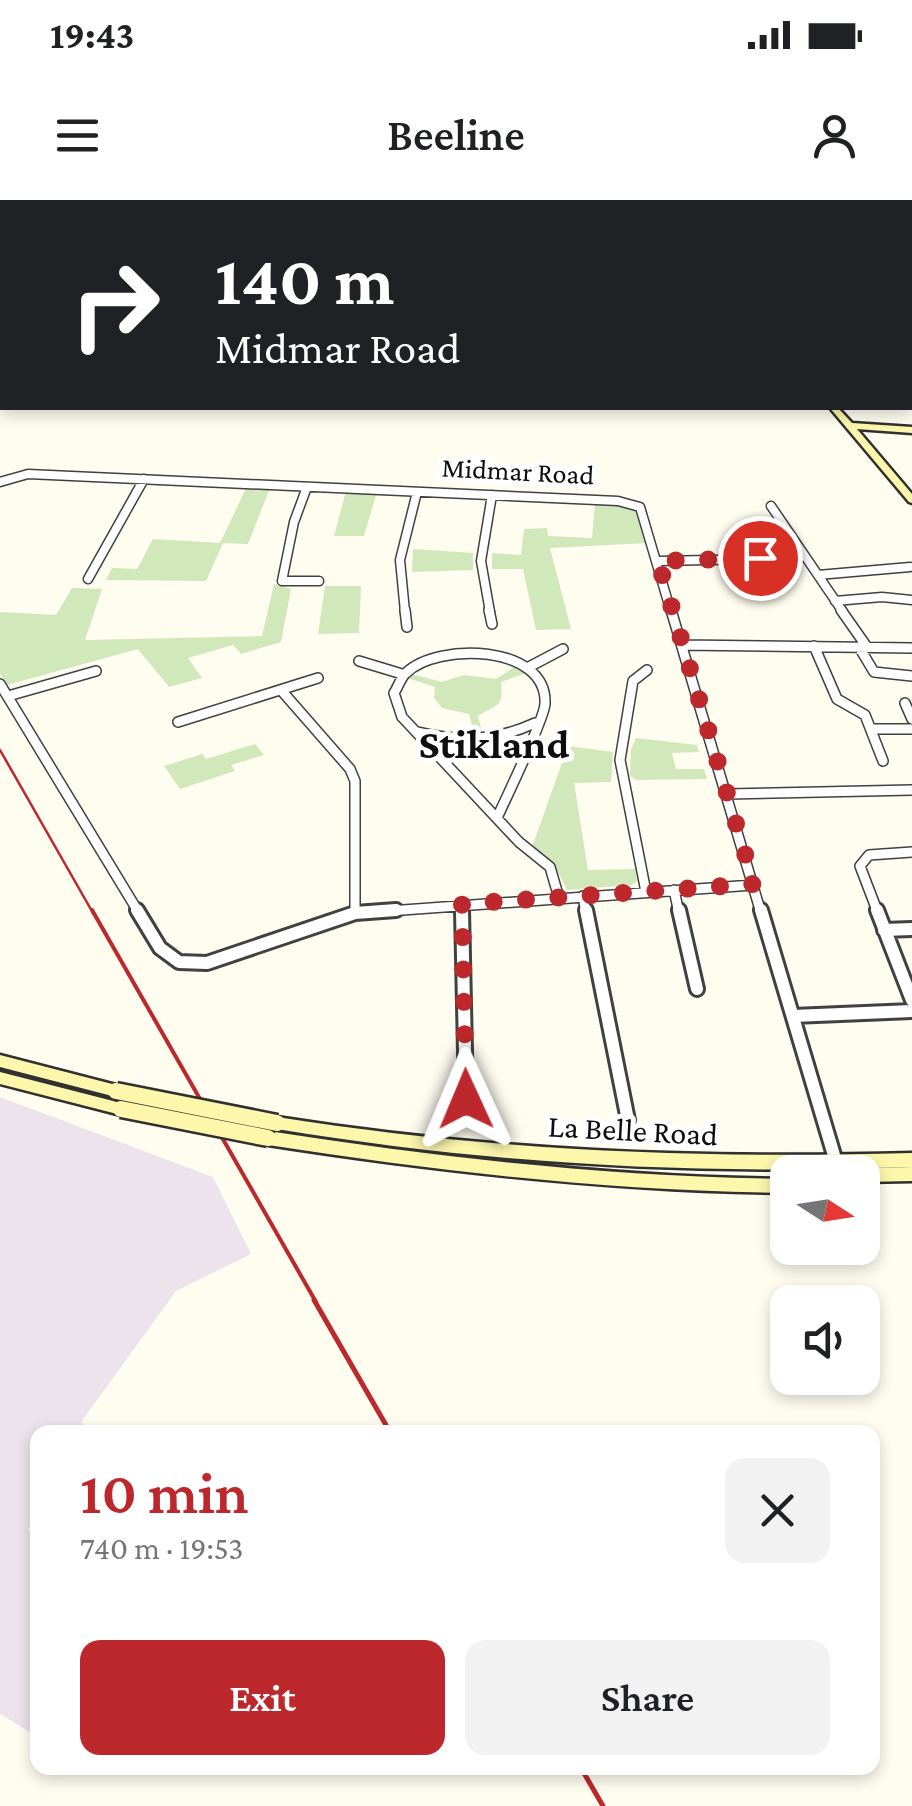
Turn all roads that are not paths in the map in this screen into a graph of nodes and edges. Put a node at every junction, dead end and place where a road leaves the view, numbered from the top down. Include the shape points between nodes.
1 (836, 410) edge
2 (850, 426) junction
3 (912, 430) edge
4 (144, 479) junction
5 (2, 480) edge
6 (307, 487) junction
7 (416, 492) junction
8 (492, 495) junction
9 (912, 500) edge
10 (771, 506) dead end
11 (760, 558) dead end
12 (658, 561) junction
13 (910, 567) edge
14 (818, 575) junction
15 (88, 579) dead end
16 (320, 581) dead end
17 (912, 600) edge
18 (835, 601) junction
19 (492, 624) dead end
20 (407, 627) dead end
21 (682, 645) junction
22 (814, 646) junction
23 (863, 647) junction
24 (912, 648) edge
25 (563, 649) dead end
26 (360, 660) dead end
27 (527, 668) junction
28 (647, 670) dead end
29 (96, 671) dead end
30 (402, 674) junction
31 (912, 676) edge
32 (318, 678) dead end
33 (0, 684) edge
34 (281, 690) junction
35 (8, 696) junction
36 (905, 703) dead end
37 (912, 719) edge
38 (178, 722) dead end
39 (535, 723) junction
40 (912, 728) edge
41 (414, 730) junction
42 (871, 730) junction
43 (883, 761) dead end
44 (912, 790) edge
45 (727, 794) junction
46 (497, 818) junction
47 (912, 852) edge
48 (754, 884) junction
49 (674, 890) junction
50 (646, 892) junction
51 (582, 896) junction
52 (559, 898) junction
53 (462, 904) junction
54 (355, 913) junction
55 (912, 929) edge
56 (884, 930) junction
57 (697, 989) dead end
58 (912, 1000) edge
59 (912, 1011) edge
60 (793, 1016) junction
61 (0, 1061) edge
62 (0, 1078) edge
63 (466, 1099) dead end
64 (628, 1120) dead end
65 (272, 1131) junction
66 (838, 1155) edge
67 (912, 1160) edge
68 (880, 1164) edge
69 (722, 1165) junction
70 (770, 1167) edge
71 (770, 1173) edge
72 (912, 1174) edge
73 (880, 1175) edge
74 (912, 1184) edge
75 (880, 1185) edge
76 (770, 1186) edge

1 - 2 main road
2 - 3 main road
2 - 9 main road
4 - 5 street, Midmar Road via 24,474
4 - 6 street, Midmar Road
4 - 15 street
6 - 7 street, Midmar Road
6 - 16 street via 282,580
7 - 8 street, Midmar Road
7 - 20 street via 400,560
8 - 12 street, Midmar Road via 636,504
8 - 19 street via 480,561
10 - 14 street
11 - 12 street
12 - 21 street, Midmar Road
13 - 14 street
14 - 18 street
17 - 18 street
18 - 23 street
21 - 22 street
21 - 45 street, Midmar Road
22 - 23 street
22 - 42 street via 834,696 862,712
23 - 24 street
23 - 31 street via 874,672
25 - 27 street
26 - 30 street
27 - 30 street via 489,654 454,653
27 - 39 street via 545,690
28 - 50 street via 633,681 620,760
29 - 35 street
30 - 41 street via 392,698
32 - 34 street
33 - 35 street
34 - 38 street
34 - 54 street via 354,779
35 - 54 street via 171,959 218,962
36 - 37 street
39 - 41 street via 488,738
39 - 46 street
40 - 42 street
41 - 46 street
42 - 43 street
44 - 45 street
45 - 48 street, Midmar Road
46 - 52 street via 553,870
47 - 56 street via 869,855 860,863
48 - 49 street
48 - 60 street, Midmar Road
49 - 50 street
49 - 57 street
50 - 51 street
51 - 52 street
51 - 64 street
52 - 53 street
53 - 54 street
53 - 63 street
55 - 56 street
56 - 58 street
59 - 60 street
60 - 66 street, Midmar Road
61 - 65 main road, La Belle Road, bridge
62 - 65 main road, La Belle Road, bridge via 121,1109
65 - 69 main road, La Belle Road
65 - 76 main road, La Belle Road via 502,1171
67 - 68 main road, La Belle Road
69 - 70 main road, La Belle Road
69 - 71 main road
72 - 73 main road
74 - 75 main road

